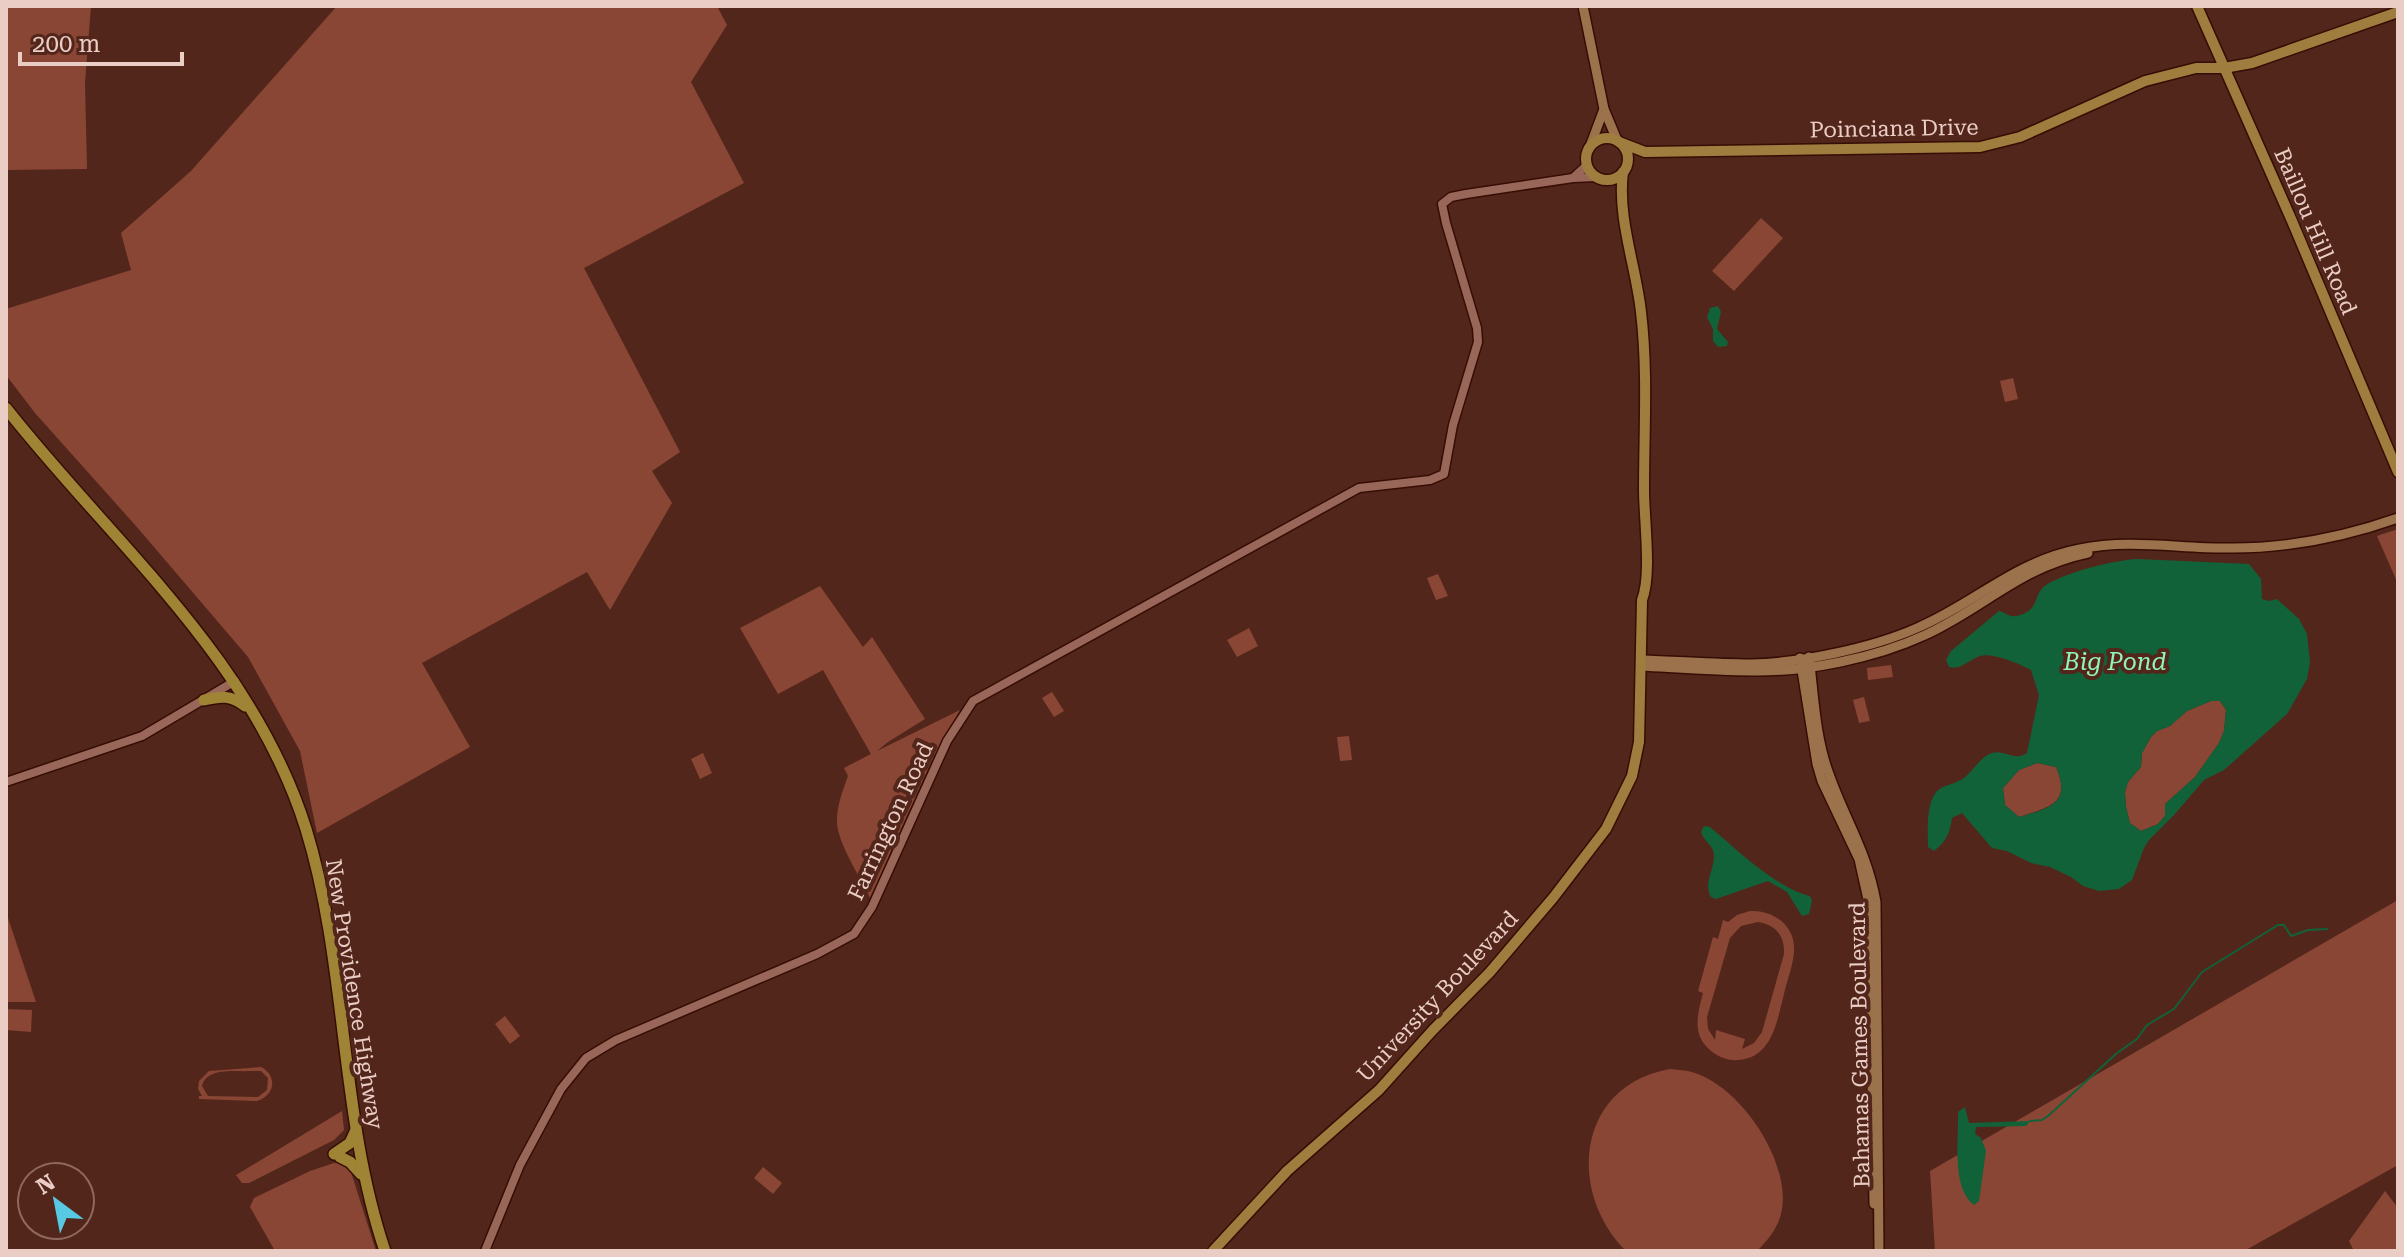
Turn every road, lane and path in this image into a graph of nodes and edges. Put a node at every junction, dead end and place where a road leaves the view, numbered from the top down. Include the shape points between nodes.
1 (1583, 6) edge
2 (2197, 6) edge
3 (2398, 12) edge
4 (2224, 68) junction
5 (1604, 109) junction
6 (1618, 141) junction
7 (1589, 149) junction
8 (1645, 152) junction
9 (1628, 160) junction
10 (1587, 165) junction
11 (1623, 172) junction
12 (1596, 177) junction
13 (1573, 178) junction
14 (1609, 180) junction
15 (1621, 196) junction
16 (6, 408) edge
17 (2398, 472) edge
18 (2398, 518) edge
19 (1644, 663) junction
20 (1805, 663) junction
21 (235, 681) junction
22 (204, 700) junction
23 (252, 711) junction
24 (6, 782) edge
25 (356, 1127) junction
26 (364, 1178) junction
27 (385, 1251) edge
28 (485, 1251) edge
29 (1213, 1251) edge
30 (1877, 1251) edge

1 - 5 main road
2 - 4 main road, Baillou Hill Road
3 - 4 main road, Poinciana Drive via 2283,54
4 - 8 main road, Poinciana Drive via 2196,68 2145,81 2020,137 1980,147
4 - 17 main road, Baillou Hill Road
5 - 6 main road
5 - 7 main road
6 - 7 main road via 1603,138
6 - 8 main road
6 - 9 main road
7 - 10 main road
8 - 9 main road
9 - 11 main road
10 - 12 main road
10 - 13 street
11 - 14 main road
11 - 15 main road, University Boulevard
12 - 13 street
12 - 14 main road
13 - 28 street, Farrington Road via 1466,194 1442,204 1478,342 1444,474 1359,488 973,701 941,752 872,907 854,934 586,1058 546,1114
14 - 15 main road, University Boulevard
15 - 19 main road, University Boulevard via 1645,355
16 - 21 highway, New Providence Highway
18 - 20 main road via 2329,537 2243,549 2096,546 2043,559 2006,576 1919,628
19 - 20 main road
19 - 29 main road, University Boulevard via 1644,722 1632,776 1606,829 1490,972 1379,1090 1287,1171
20 - 30 main road, Bahamas Games Boulevard via 1814,750 1856,852 1869,904
21 - 22 street
21 - 23 highway, New Providence Highway
22 - 23 highway via 236,698
22 - 24 street via 142,736
23 - 25 highway, New Providence Highway via 291,790 314,859
25 - 26 highway, New Providence Highway
25 - 26 highway via 337,1156
26 - 27 highway, New Providence Highway

